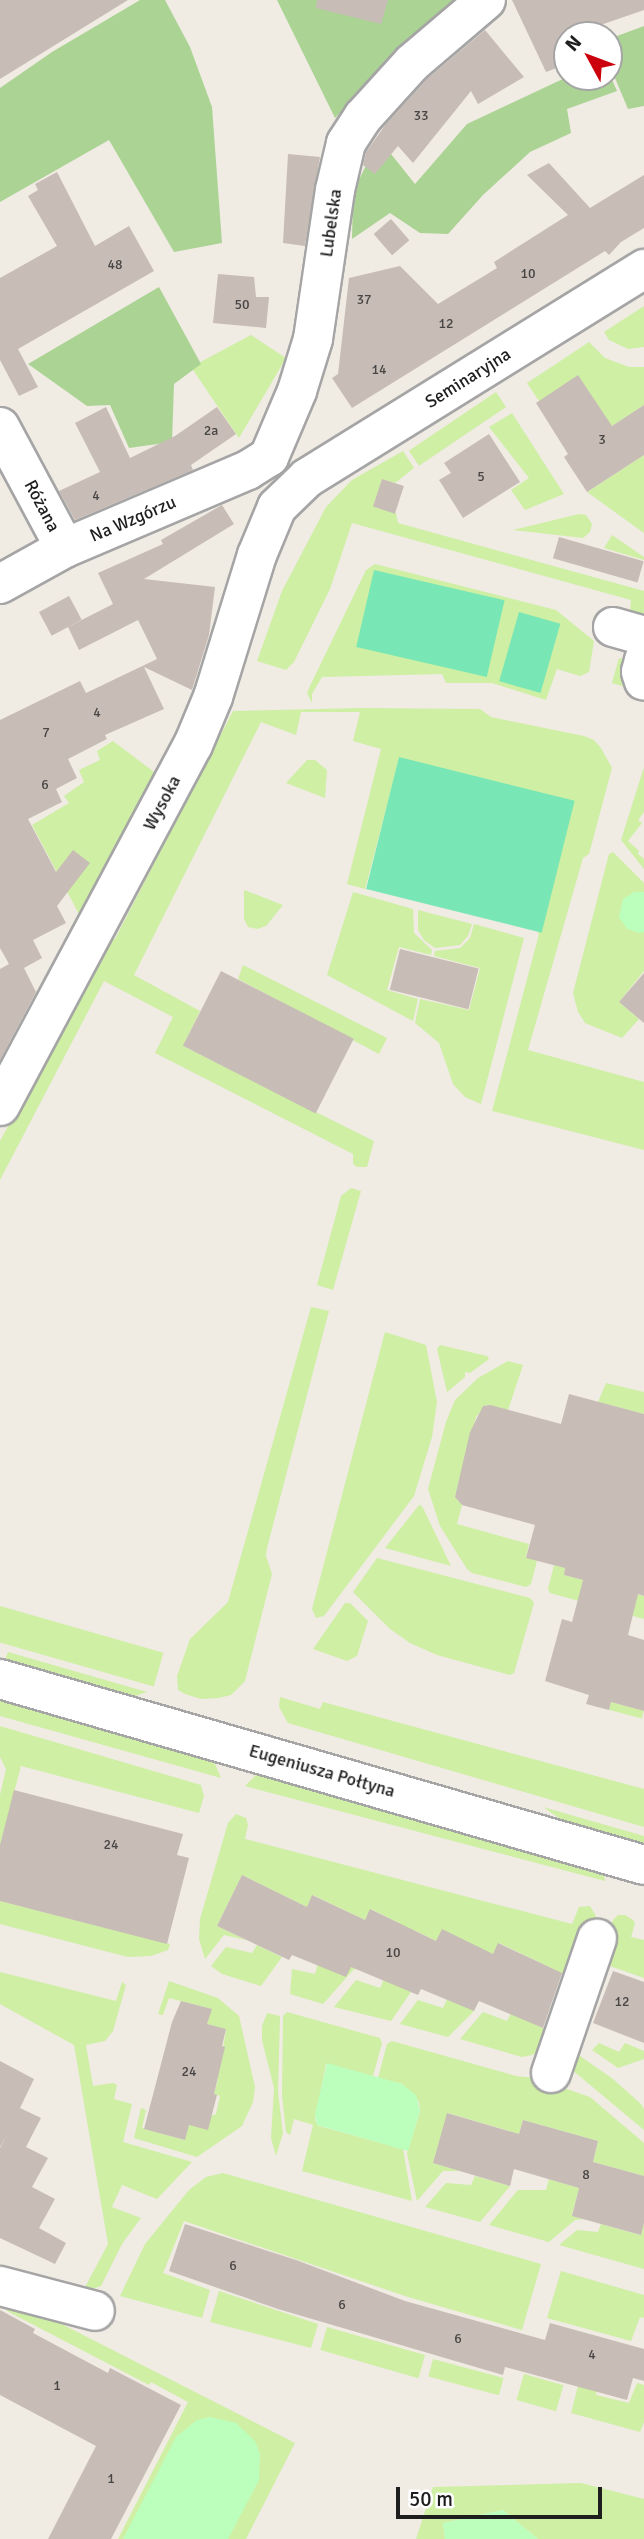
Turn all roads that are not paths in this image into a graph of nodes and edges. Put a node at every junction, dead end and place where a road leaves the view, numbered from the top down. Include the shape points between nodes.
1 (486, 0) edge
2 (644, 269) edge
3 (0, 427) edge
4 (269, 457) junction
5 (293, 489) junction
6 (65, 548) junction
7 (0, 584) edge
8 (644, 660) edge
9 (644, 681) edge
10 (2, 1096) edge
11 (0, 1679) edge
12 (644, 1865) edge
13 (597, 1939) dead end
14 (551, 2073) dead end
15 (0, 2286) edge
16 (95, 2311) dead end

1 - 4 street, Lubelska via 396,80 346,143 313,339
2 - 5 street, Seminaryjna
3 - 6 street, Różana
4 - 5 street
4 - 6 street, Na Wzgórzu
5 - 10 street, Wysoka via 268,527 193,745
6 - 7 street, Na Wzgórzu
8 - 9 street
11 - 12 street, Eugeniusza Połtyna
13 - 14 street
15 - 16 street

